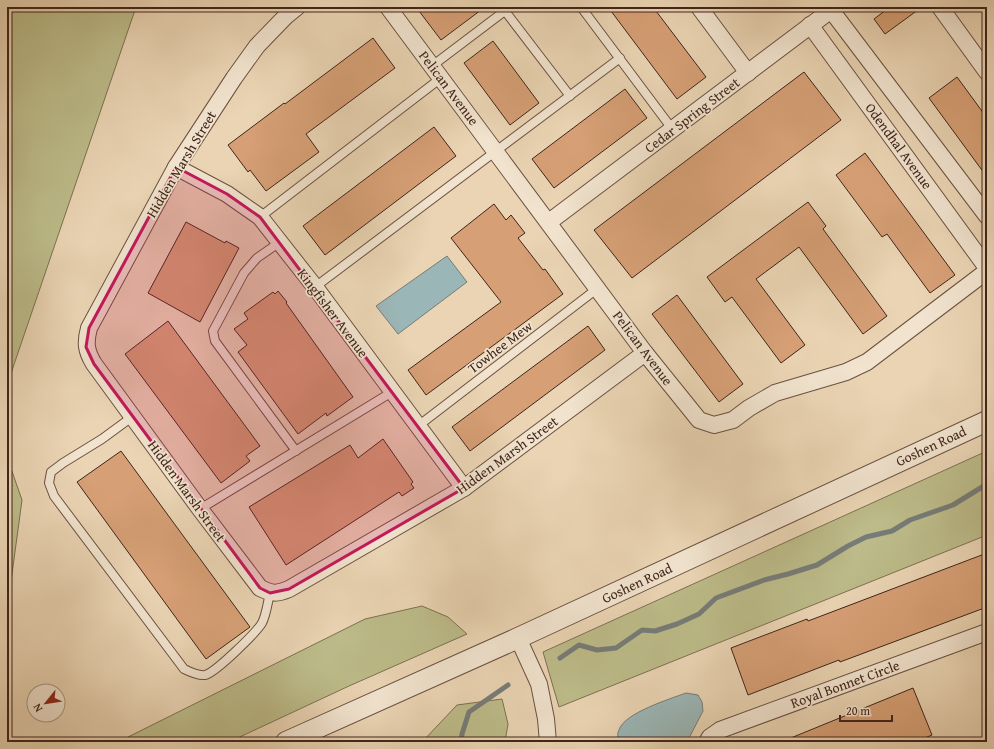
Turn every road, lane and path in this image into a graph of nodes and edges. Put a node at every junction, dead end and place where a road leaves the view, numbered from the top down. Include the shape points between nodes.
1 (297, 7) edge
2 (388, 7) edge
3 (581, 7) edge
4 (698, 7) edge
5 (940, 7) edge
6 (833, 8) edge
7 (508, 9) edge
8 (810, 25) junction
9 (620, 58) junction
10 (436, 72) junction
11 (987, 72) edge
12 (748, 73) junction
13 (570, 96) junction
14 (673, 130) junction
15 (496, 151) junction
16 (176, 167) junction
17 (987, 216) edge
18 (260, 217) junction
19 (549, 222) junction
20 (280, 242) junction
21 (987, 268) edge
22 (987, 271) edge
23 (315, 287) junction
24 (598, 288) junction
25 (646, 353) junction
26 (392, 392) junction
27 (132, 417) junction
28 (987, 420) edge
29 (418, 426) junction
30 (296, 451) junction
31 (464, 488) junction
32 (200, 509) junction
33 (270, 593) junction
34 (987, 632) edge
35 (518, 638) junction
36 (286, 742) edge
37 (548, 742) edge
38 (707, 742) edge

1 - 16 street, Hidden Marsh Street via 257,46
2 - 10 street, Pelican Avenue
3 - 9 lane
4 - 12 street
5 - 11 street
6 - 8 street, Cedar Spring Street
6 - 17 street, Odendhal Avenue
7 - 10 lane
7 - 13 lane
8 - 12 street, Cedar Spring Street
8 - 21 street, Odendhal Avenue
9 - 13 lane
9 - 14 lane
10 - 15 street, Pelican Avenue
10 - 18 lane
12 - 14 street, Cedar Spring Street
13 - 15 lane
14 - 19 street, Cedar Spring Street
15 - 19 street, Pelican Avenue
15 - 23 lane
16 - 18 street, Kingfisher Avenue via 227,194
16 - 27 street, Hidden Marsh Street via 89,328 86,338 86,347 94,364
18 - 20 street, Kingfisher Avenue
19 - 24 street, Pelican Avenue
20 - 23 street, Kingfisher Avenue
20 - 30 lane via 257,258 244,273 214,331 215,341
22 - 25 street, Pelican Avenue via 867,362 846,372 776,393 733,420 714,425 699,420
23 - 26 street, Kingfisher Avenue
24 - 25 street, Pelican Avenue
24 - 29 lane, Towhee Mew
25 - 31 street, Hidden Marsh Street
26 - 29 street, Kingfisher Avenue
26 - 30 lane
27 - 32 street, Hidden Marsh Street
27 - 33 lane via 51,472 49,483 54,496 184,669 193,674 205,675 240,648 263,623
28 - 35 street, Goshen Road
29 - 31 street, Kingfisher Avenue
30 - 32 lane
31 - 33 street, Hidden Marsh Street via 289,589
32 - 33 street, Hidden Marsh Street via 252,579 260,588
34 - 38 street, Royal Bonnet Circle via 720,730
35 - 36 street, Goshen Road
35 - 37 street via 539,684

